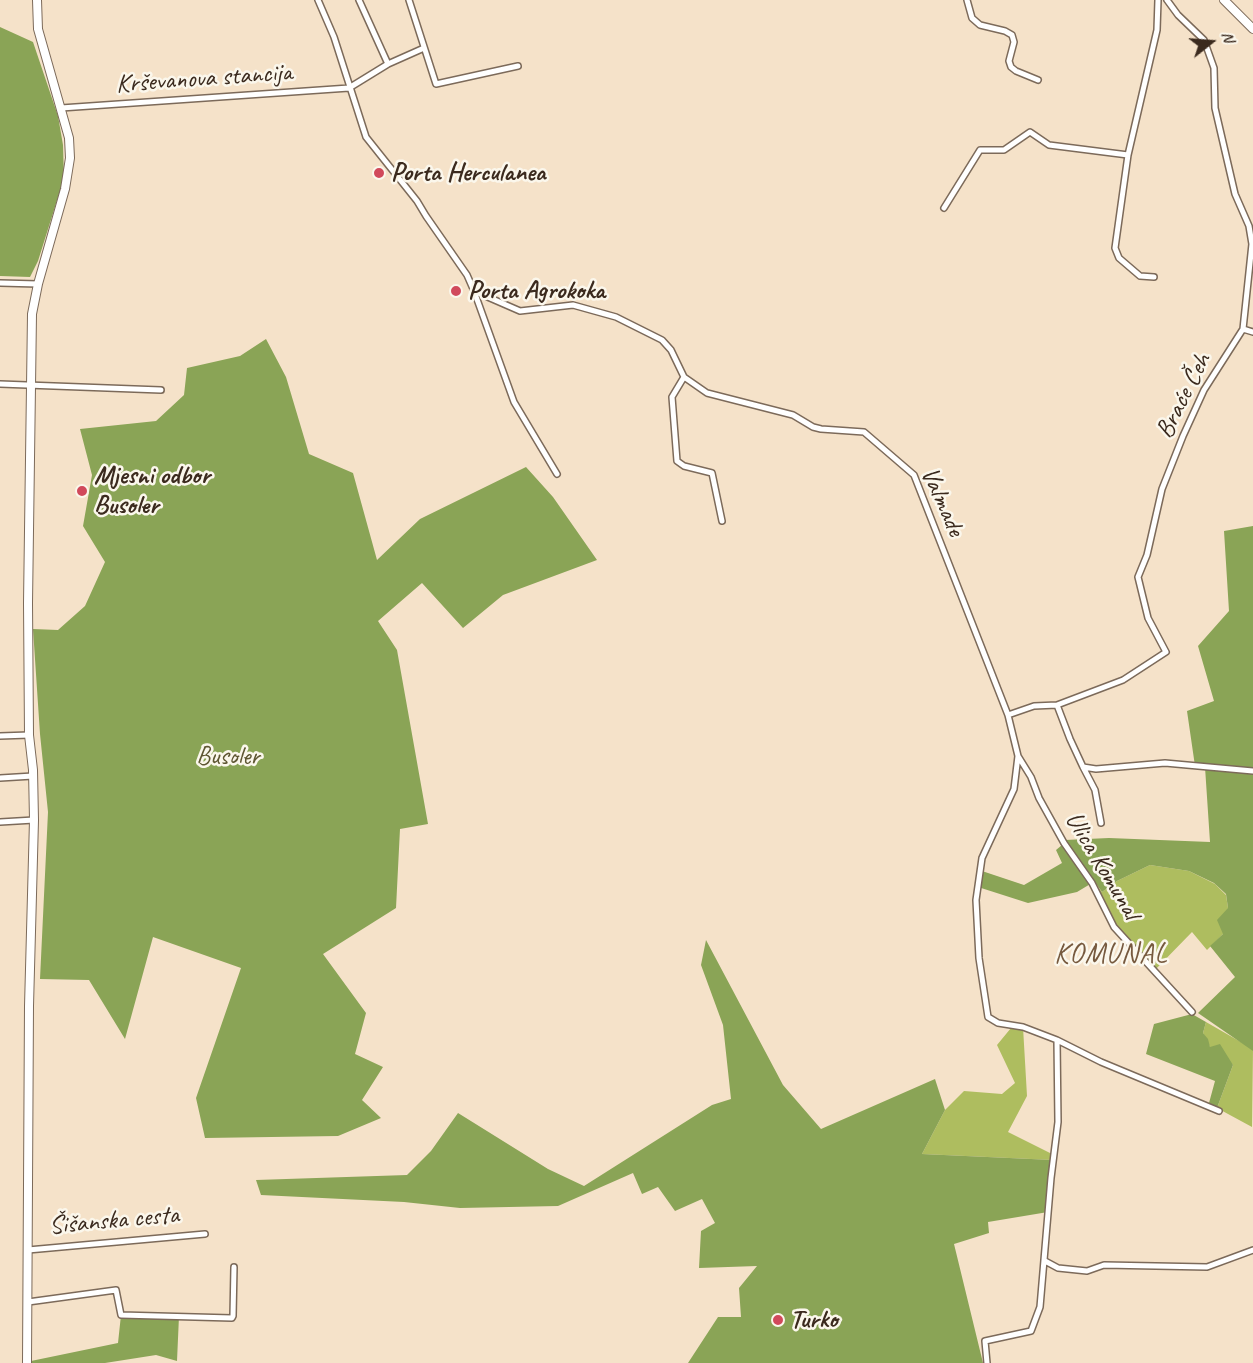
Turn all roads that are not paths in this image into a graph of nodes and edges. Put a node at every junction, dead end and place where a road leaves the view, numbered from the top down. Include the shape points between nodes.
1 (37, 0) edge
2 (318, 0) edge
3 (359, 0) edge
4 (409, 0) edge
5 (967, 0) edge
6 (1158, 0) edge
7 (1167, 0) edge
8 (1224, 0) edge
9 (1253, 29) edge
10 (424, 48) junction
11 (388, 64) junction
12 (519, 66) dead end
13 (1038, 80) dead end
14 (349, 88) junction
15 (61, 108) junction
16 (1128, 155) junction
17 (944, 208) dead end
18 (1154, 277) dead end
19 (0, 283) edge
20 (38, 284) junction
21 (474, 291) junction
22 (1243, 329) junction
23 (1253, 332) edge
24 (684, 377) junction
25 (0, 384) edge
26 (32, 385) junction
27 (161, 390) dead end
28 (557, 474) dead end
29 (722, 521) dead end
30 (1057, 705) junction
31 (1008, 715) junction
32 (29, 735) junction
33 (0, 736) edge
34 (1018, 756) junction
35 (1083, 766) junction
36 (1253, 771) edge
37 (33, 776) junction
38 (0, 778) edge
39 (34, 820) junction
40 (0, 822) edge
41 (1101, 823) dead end
42 (1192, 1012) dead end
43 (1057, 1040) junction
44 (1219, 1111) dead end
45 (205, 1234) dead end
46 (28, 1250) junction
47 (1253, 1250) edge
48 (1045, 1261) junction
49 (234, 1267) dead end
50 (28, 1302) junction
51 (27, 1363) edge
52 (987, 1363) edge

1 - 15 main road, Šišanska cesta via 38,30
2 - 14 street
3 - 11 street
4 - 10 street
5 - 13 street via 972,18 980,25 1012,35 1011,67
6 - 16 street via 1157,30
7 - 22 street, Braće Čeh via 1204,40 1214,68 1215,108 1235,194 1252,244
8 - 9 main road
10 - 11 street
10 - 12 street via 436,84
11 - 14 street
14 - 15 street, Krševanova stancija
14 - 21 street via 366,137 417,201
15 - 20 main road, Šišanska cesta via 69,138 69,173
16 - 17 street via 1049,145 1030,132 1004,150 980,150
16 - 18 street via 1115,248 1119,258 1140,276
19 - 20 street
20 - 26 main road, Šišanska cesta via 32,314
21 - 24 street via 520,311 573,305 616,317 662,340
21 - 28 street via 514,402
22 - 23 street
22 - 30 street, Braće Čeh via 1204,390 1183,436 1162,489 1138,577 1148,618 1167,652 1123,680
24 - 29 street via 672,397 677,461 712,473
24 - 31 street, Valmade via 707,393 793,415 813,427 864,432 914,475
25 - 26 street
26 - 27 street
26 - 32 main road, Šišanska cesta
30 - 31 street, Braće Čeh via 1034,706
30 - 35 street
31 - 34 street, Ulica Komunal
32 - 33 street
32 - 37 main road, Šišanska cesta
34 - 42 street, Ulica Komunal via 1114,927
34 - 43 street, Ulica Komunal via 1014,789 982,858 976,900 979,958 988,1017
35 - 36 street via 1096,769 1166,763
35 - 41 street via 1095,790
37 - 38 street
37 - 39 main road, Šišanska cesta
39 - 40 street
39 - 46 main road, Šišanska cesta
43 - 44 street, Ulica Komunal
43 - 48 street via 1058,1122
45 - 46 street, Šišanska cesta
46 - 50 main road, Šišanska cesta
47 - 48 street via 1207,1267 1104,1265 1087,1271 1058,1268
48 - 52 street via 1040,1307 1031,1330 985,1341
49 - 50 street via 231,1318 121,1315 116,1290
50 - 51 main road, Šišanska cesta

